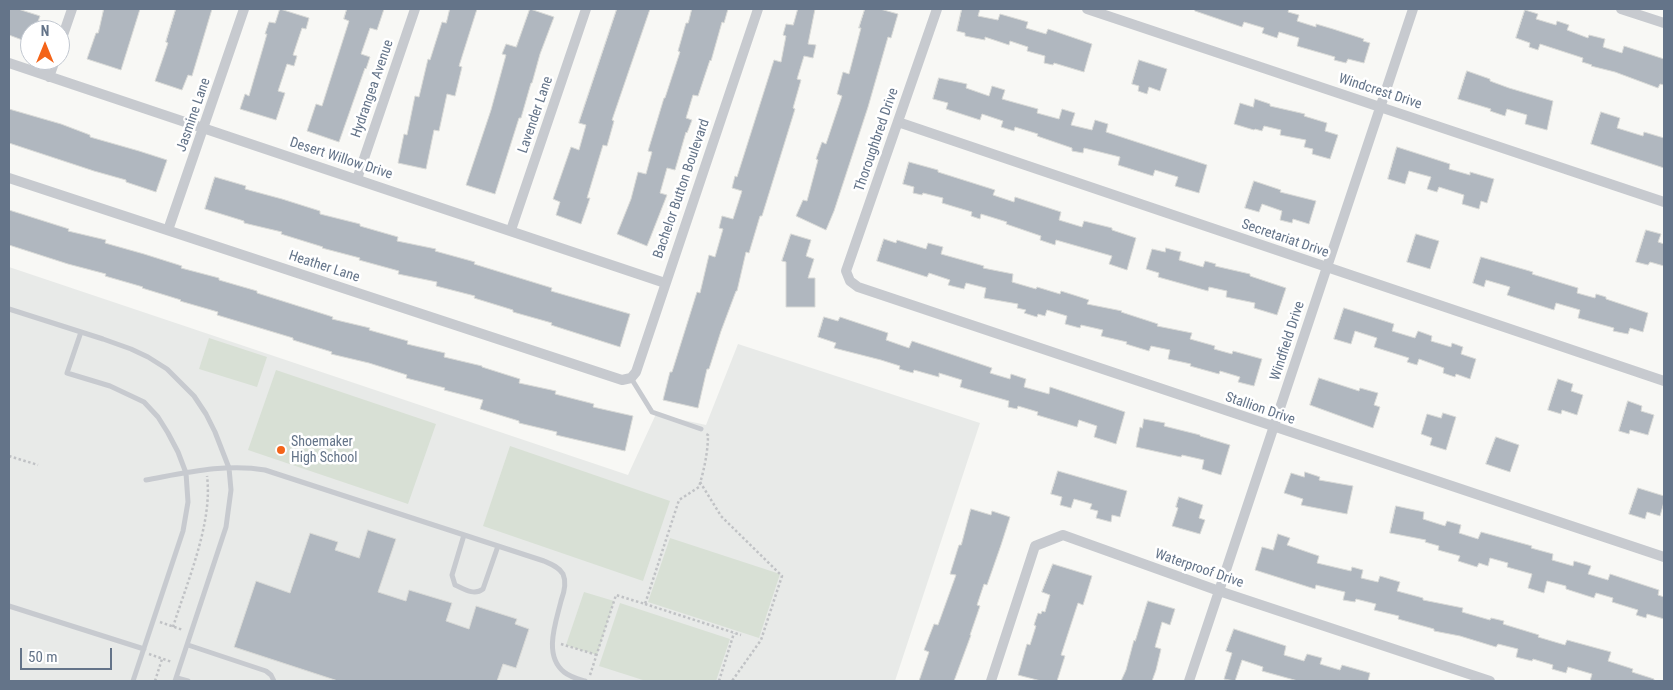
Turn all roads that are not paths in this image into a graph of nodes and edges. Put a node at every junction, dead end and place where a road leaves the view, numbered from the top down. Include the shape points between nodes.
1 (244, 9) edge
2 (415, 9) edge
3 (586, 9) edge
4 (758, 9) edge
5 (937, 9) edge
6 (1088, 9) edge
7 (1413, 9) edge
8 (1621, 9) edge
9 (1664, 23) edge
10 (9, 63) edge
11 (51, 70) edge
12 (49, 77) junction
13 (1381, 106) junction
14 (898, 122) junction
15 (204, 128) junction
16 (9, 178) edge
17 (357, 179) junction
18 (1664, 202) edge
19 (168, 230) junction
20 (511, 230) junction
21 (1326, 267) junction
22 (850, 281) joint
23 (665, 283) junction
24 (9, 309) edge
25 (80, 332) junction
26 (632, 378) junction
27 (1664, 381) edge
28 (1274, 428) junction
29 (701, 430) road end
30 (229, 468) junction
31 (186, 473) junction
32 (146, 480) dead end
33 (464, 535) junction
34 (498, 546) junction
35 (1664, 557) edge
36 (1220, 591) junction
37 (9, 606) edge
38 (188, 645) junction
39 (143, 651) junction
40 (176, 680) edge
41 (133, 681) edge
42 (188, 681) edge
43 (274, 681) edge
44 (587, 681) edge
45 (991, 681) edge
46 (1189, 681) edge
47 (1490, 681) edge

1 - 15 street, Jasmine Lane
2 - 17 street, Hydrangea Avenue
3 - 20 street, Lavender Lane
4 - 23 street, Bachelor Button Boulevard
5 - 14 street, Thoroughbred Drive
6 - 13 street, Windcrest Drive
7 - 13 street, Windfield Drive
8 - 9 street
10 - 12 street, Desert Willow Drive
11 - 12 street
12 - 15 street, Desert Willow Drive
13 - 18 street, Windcrest Drive
13 - 21 street, Windfield Drive
14 - 21 street, Secretariat Drive
14 - 22 street, Thoroughbred Drive via 846,271
15 - 17 street, Desert Willow Drive
15 - 19 street, Jasmine Lane
16 - 19 street, Heather Lane
17 - 20 street, Desert Willow Drive
19 - 26 street, Heather Lane via 622,380
20 - 23 street, Desert Willow Drive
21 - 27 street, Secretariat Drive
21 - 28 street, Windfield Drive
22 - 28 street, Stallion Drive via 858,287
23 - 26 street, Bachelor Button Boulevard
24 - 25 lane
25 - 30 lane via 148,357 181,383 206,414
25 - 31 lane via 67,372 110,386 144,402 168,432
26 - 29 lane via 652,412
28 - 35 street, Stallion Drive
28 - 36 street, Windfield Drive
30 - 31 lane
30 - 33 lane via 265,470
30 - 38 lane via 231,490 226,527
31 - 32 lane
31 - 39 lane via 188,502 183,531
33 - 34 lane
33 - 34 lane via 452,581 472,592 483,589
34 - 44 lane via 544,561 563,574 564,591 552,642 553,655 563,672
36 - 45 street, Waterproof Drive via 1062,535 1035,546
36 - 46 street, Windfield Drive
36 - 47 street, Waterproof Drive
37 - 39 lane
38 - 40 lane
38 - 43 lane via 266,671
39 - 41 lane
40 - 42 lane

